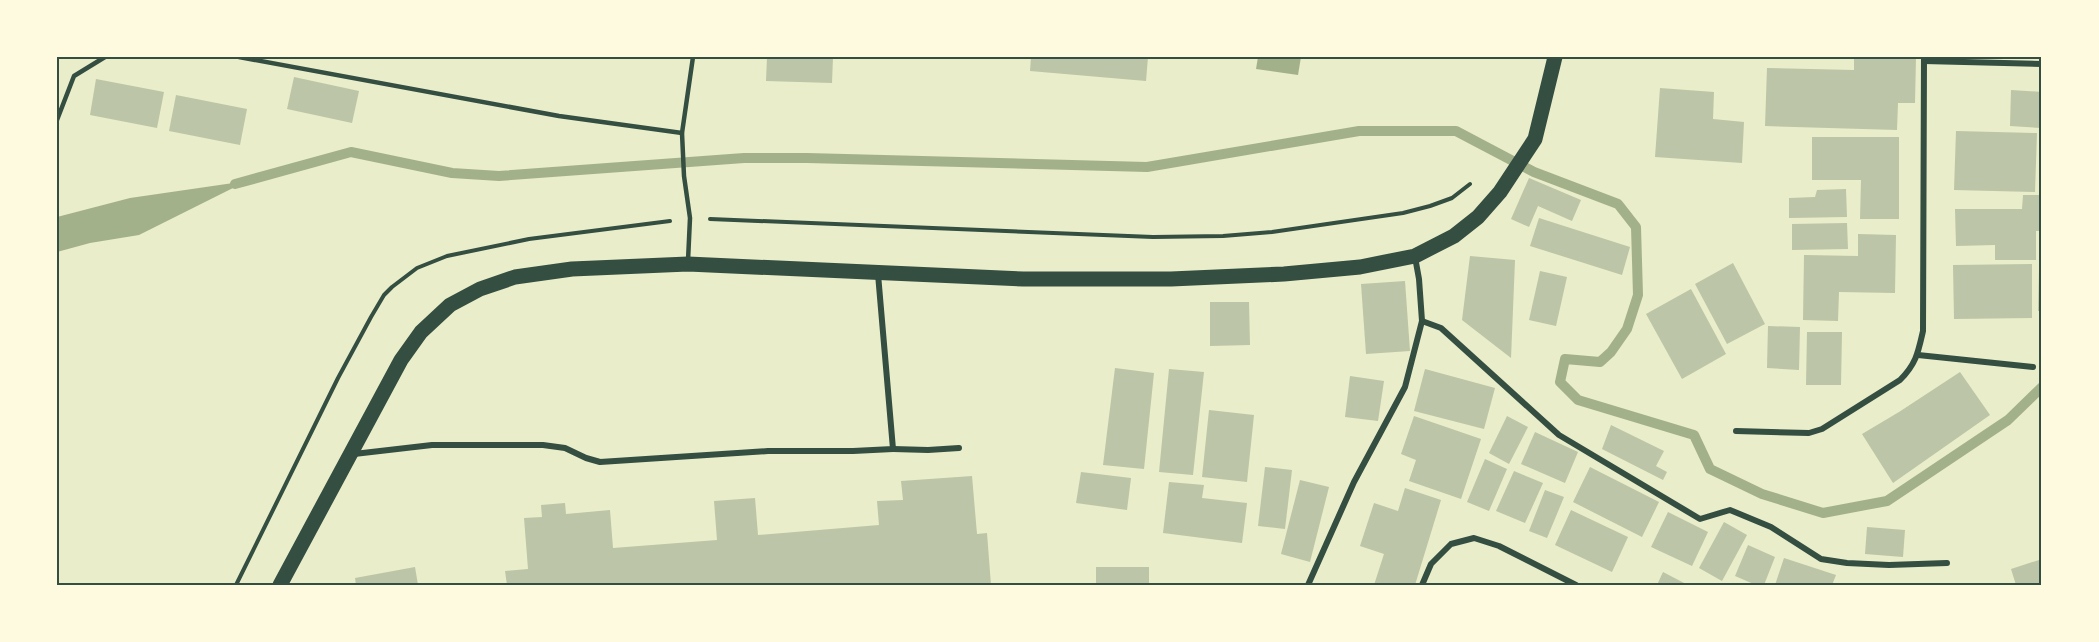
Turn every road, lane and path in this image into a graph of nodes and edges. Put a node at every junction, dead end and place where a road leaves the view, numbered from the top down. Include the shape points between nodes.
1 (105, 57) edge
2 (239, 57) edge
3 (693, 57) edge
4 (1555, 57) edge
5 (1924, 59) edge
6 (2042, 64) edge
7 (57, 120) edge
8 (682, 133) junction
9 (1415, 256) junction
10 (688, 264) junction
11 (878, 271) junction
12 (1422, 321) junction
13 (1918, 356) junction
14 (2033, 367) dead end
15 (1736, 430) dead end
16 (959, 448) dead end
17 (893, 449) junction
18 (352, 454) junction
19 (1947, 563) dead end
20 (280, 585) edge
21 (1308, 585) edge
22 (1422, 585) edge
23 (1576, 585) edge

1 - 7 lane via 74,76
2 - 8 lane via 559,116
3 - 8 lane
4 - 9 main road via 1535,139 1500,192 1454,236
5 - 6 street
5 - 13 street via 1923,331
8 - 10 lane via 690,218
9 - 11 main road via 1360,267 1170,279 1023,279
9 - 12 street
10 - 11 main road
10 - 18 main road via 572,269 515,277 450,305 421,332 401,360
11 - 17 street
12 - 19 street via 1441,328 1559,435 1700,519 1730,510 1771,527 1821,559 1879,565
12 - 21 street via 1405,387 1354,482
13 - 14 street
13 - 15 street via 1900,380 1822,429 1809,433
16 - 17 street
17 - 18 street via 768,451 600,462 565,448 543,445 432,445
18 - 20 main road
22 - 23 street via 1431,564 1451,544 1474,538 1499,546

